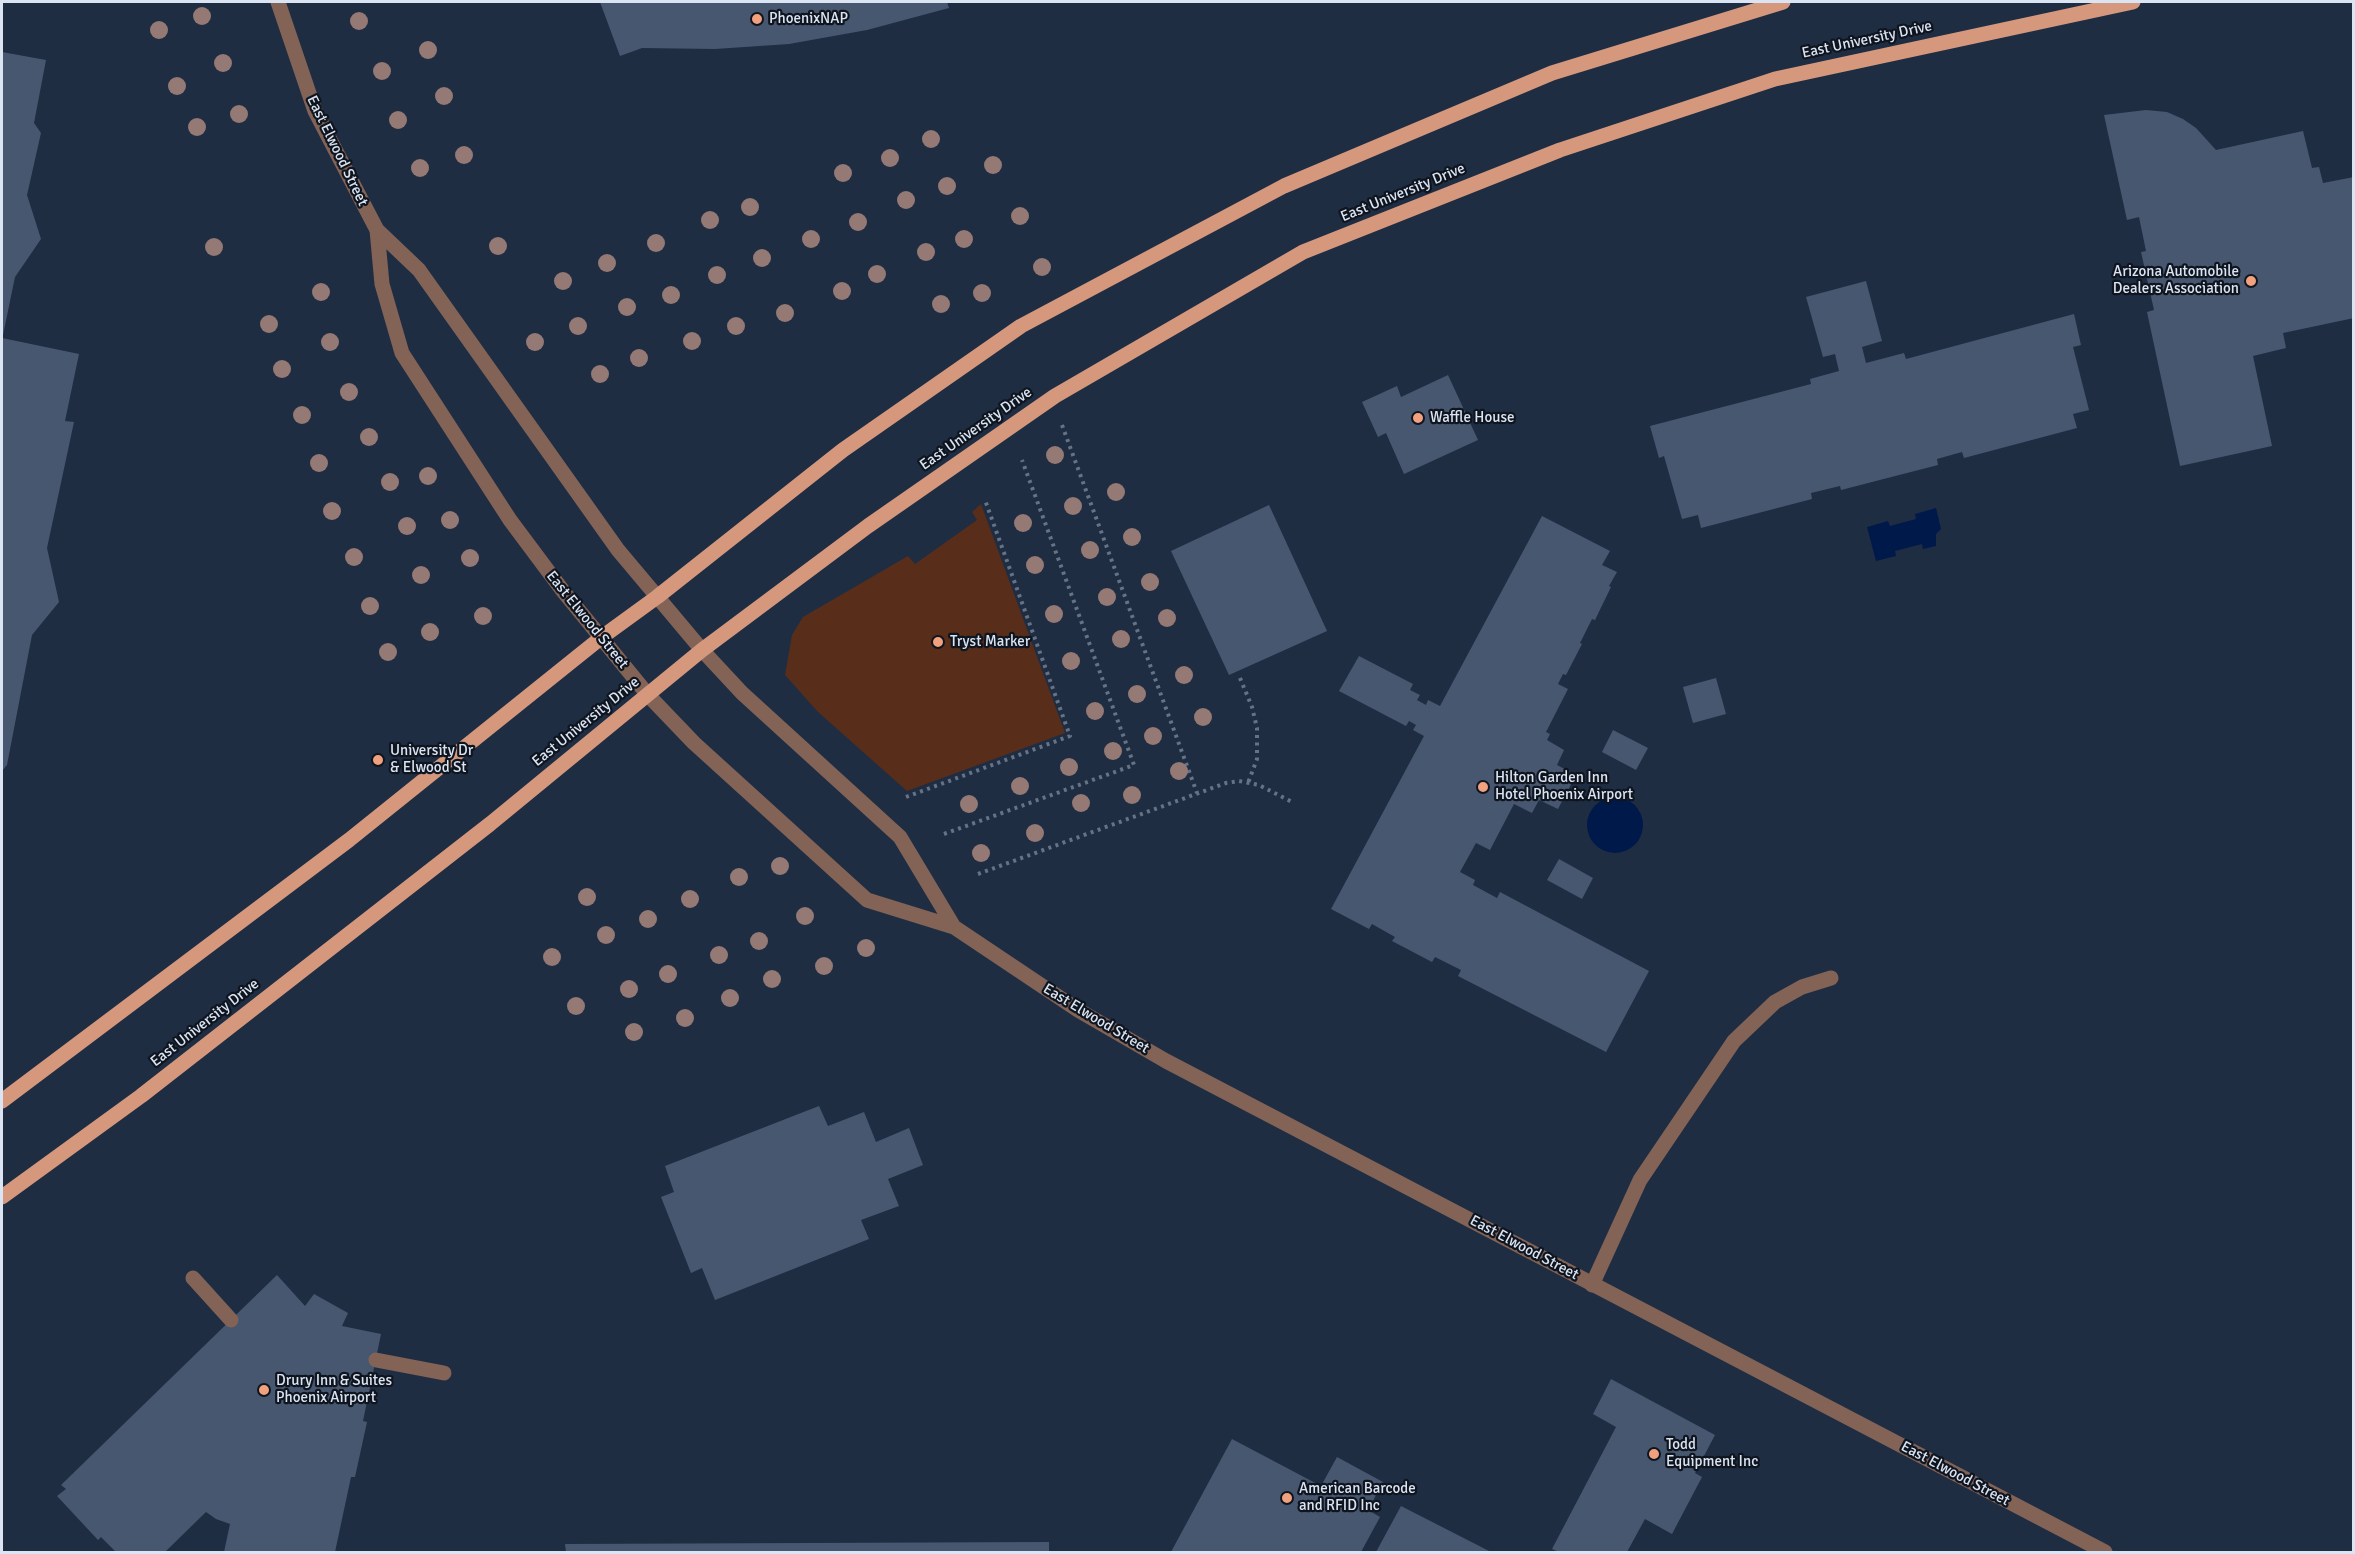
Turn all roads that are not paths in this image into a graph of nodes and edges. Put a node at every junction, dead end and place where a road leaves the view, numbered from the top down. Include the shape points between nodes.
1 (278, 2) edge
2 (1783, 2) edge
3 (2133, 2) edge
4 (377, 230) junction
5 (657, 597) junction
6 (602, 637) junction
7 (702, 650) junction
8 (648, 695) junction
9 (954, 927) junction
10 (1832, 978) dead end
11 (2, 1101) edge
12 (2, 1197) edge
13 (193, 1278) dead end
14 (1592, 1285) junction
15 (231, 1320) dead end
16 (376, 1360) dead end
17 (444, 1373) dead end
18 (2105, 1552) edge

1 - 4 street, East Elwood Street via 315,111
2 - 5 main road via 1552,74 1284,186 1021,326 843,450
3 - 7 main road, East University Drive via 1775,78 1560,150 1304,252 1055,396 868,526
4 - 5 street, East Elwood Street via 419,270 568,483
4 - 6 street, East Elwood Street via 382,284 402,353 510,520
5 - 6 main road
5 - 7 street, East Elwood Street
6 - 8 street, East Elwood Street
6 - 11 main road via 349,840
7 - 8 main road, East University Drive
7 - 9 street, East Elwood Street via 742,693 900,837
8 - 9 street, East Elwood Street via 694,743 867,900
8 - 12 main road, East University Drive via 490,824 141,1096
9 - 14 street, East Elwood Street via 1078,1010 1166,1061
10 - 14 street via 1802,987 1775,1002 1734,1041 1640,1180
13 - 15 street
14 - 18 street, East Elwood Street
16 - 17 street

